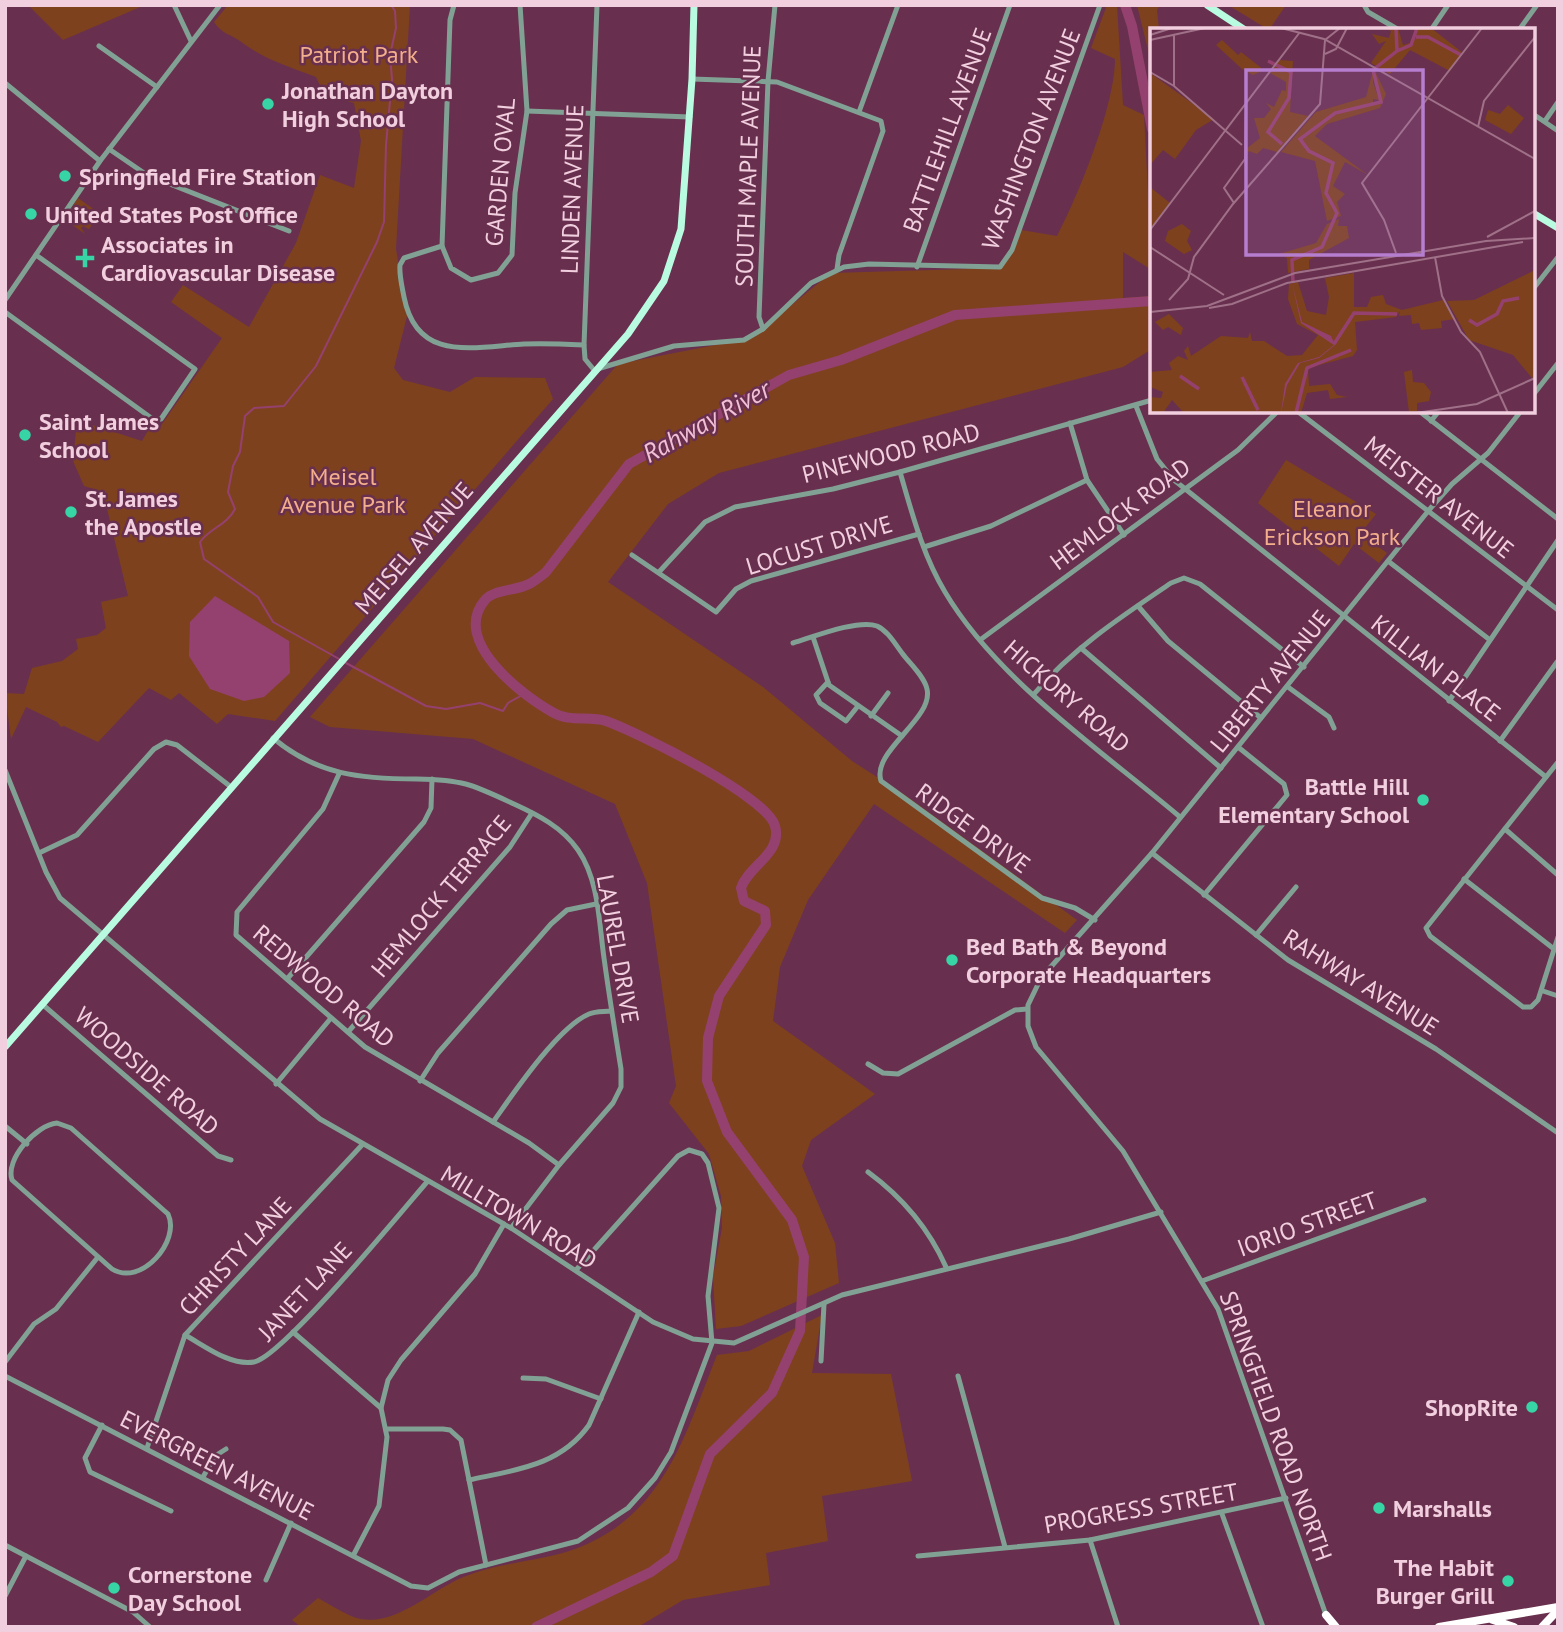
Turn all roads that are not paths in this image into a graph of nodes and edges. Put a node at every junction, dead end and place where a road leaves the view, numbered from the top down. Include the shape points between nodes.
1 (174, 5) edge
2 (220, 5) edge
3 (454, 5) edge
4 (520, 5) edge
5 (597, 5) edge
6 (694, 5) edge
7 (775, 5) edge
8 (898, 5) edge
9 (1010, 5) edge
10 (1100, 5) edge
11 (1206, 5) edge
12 (1448, 5) edge
13 (1536, 5) edge
14 (1364, 7) edge
15 (1242, 28) edge
16 (1396, 28) edge
17 (1432, 28) edge
18 (1520, 28) edge
19 (191, 41) junction
20 (99, 46) dead end
21 (692, 79) junction
22 (768, 81) junction
23 (5, 83) edge
24 (156, 87) junction
25 (1558, 102) edge
26 (527, 111) junction
27 (859, 112) junction
28 (592, 114) junction
29 (1535, 115) edge
30 (690, 117) junction
31 (1545, 121) junction
32 (1558, 131) edge
33 (109, 149) junction
34 (100, 161) junction
35 (1535, 214) edge
36 (1558, 228) edge
37 (289, 231) dead end
38 (442, 246) junction
39 (36, 256) junction
40 (1558, 257) edge
41 (917, 267) junction
42 (837, 269) junction
43 (1535, 286) edge
44 (5, 300) edge
45 (5, 312) edge
46 (763, 329) junction
47 (584, 345) junction
48 (1558, 363) edge
49 (594, 370) junction
50 (1535, 392) edge
51 (1150, 401) edge
52 (1136, 406) junction
53 (1276, 413) edge
54 (1300, 413) edge
55 (1421, 413) edge
56 (1437, 413) edge
57 (1519, 413) edge
58 (1431, 421) junction
59 (1070, 423) junction
60 (1479, 461) junction
61 (900, 472) junction
62 (1087, 480) junction
63 (1184, 488) junction
64 (1429, 510) junction
65 (1558, 519) edge
66 (919, 534) junction
67 (1124, 535) junction
68 (1558, 540) edge
69 (924, 547) junction
70 (632, 555) dead end
71 (1388, 561) junction
72 (659, 572) junction
73 (1525, 586) junction
74 (1138, 606) junction
75 (1558, 610) edge
76 (1345, 618) junction
77 (813, 637) junction
78 (980, 640) junction
79 (1490, 640) junction
80 (793, 643) dead end
81 (1081, 648) junction
82 (1557, 662) edge
83 (1304, 667) junction
84 (828, 682) junction
85 (1288, 687) junction
86 (887, 694) dead end
87 (1034, 694) junction
88 (1449, 701) junction
89 (858, 706) junction
90 (871, 716) junction
91 (1261, 718) junction
92 (1334, 728) dead end
93 (902, 736) junction
94 (273, 738) junction
95 (1500, 741) junction
96 (1238, 747) junction
97 (1558, 762) edge
98 (1221, 768) junction
99 (5, 770) edge
100 (339, 774) junction
101 (1546, 777) junction
102 (432, 779) junction
103 (231, 787) junction
104 (532, 813) junction
105 (1180, 817) junction
106 (1505, 828) junction
107 (39, 853) junction
108 (1152, 853) junction
109 (1557, 872) edge
110 (1464, 879) junction
111 (1296, 887) dead end
112 (1204, 895) junction
113 (596, 904) junction
114 (1094, 920) junction
115 (1256, 935) junction
116 (102, 936) junction
117 (1558, 937) edge
118 (1554, 948) junction
119 (287, 979) junction
120 (1542, 991) junction
121 (1558, 996) edge
122 (42, 1004) junction
123 (1027, 1009) junction
124 (611, 1012) junction
125 (331, 1018) junction
126 (348, 1032) junction
127 (5, 1047) edge
128 (868, 1064) dead end
129 (420, 1081) junction
130 (276, 1084) junction
131 (493, 1122) junction
132 (5, 1126) edge
133 (1558, 1133) edge
134 (27, 1144) junction
135 (362, 1145) junction
136 (231, 1160) dead end
137 (559, 1165) junction
138 (868, 1172) dead end
139 (428, 1182) junction
140 (1424, 1200) dead end
141 (1161, 1212) junction
142 (504, 1224) junction
143 (511, 1228) junction
144 (98, 1257) junction
145 (946, 1267) junction
146 (576, 1270) junction
147 (1202, 1280) junction
148 (824, 1304) junction
149 (639, 1312) junction
150 (293, 1332) junction
151 (185, 1335) junction
152 (712, 1343) junction
153 (821, 1361) dead end
154 (5, 1362) edge
155 (5, 1376) edge
156 (958, 1376) dead end
157 (523, 1378) dead end
158 (601, 1399) junction
159 (381, 1408) junction
160 (102, 1426) junction
161 (386, 1429) junction
162 (147, 1448) junction
163 (226, 1449) dead end
164 (203, 1477) junction
165 (469, 1479) junction
166 (1286, 1498) junction
167 (171, 1511) dead end
168 (1222, 1514) junction
169 (291, 1523) junction
170 (1090, 1540) junction
171 (5, 1545) edge
172 (1005, 1547) junction
173 (354, 1554) junction
174 (26, 1556) junction
175 (918, 1556) dead end
176 (486, 1565) junction
177 (266, 1580) dead end
178 (5, 1596) edge
179 (1558, 1609) edge
180 (1326, 1615) junction
181 (1488, 1619) junction
182 (150, 1627) edge
183 (1118, 1627) edge
184 (1263, 1627) edge
185 (1323, 1627) edge
186 (1336, 1627) edge
187 (1439, 1627) edge
188 (1514, 1627) edge
189 (1542, 1627) edge

1 - 19 street
2 - 19 street
3 - 38 street
4 - 26 street, GARDEN OVAL
5 - 28 street, LINDEN AVENUE
6 - 21 main road, MEISEL AVENUE
7 - 22 street, SOUTH MAPLE AVENUE
8 - 27 street
9 - 41 street, BATTLEHILL AVENUE
10 - 41 street, WASHINGTON AVENUE via 1012,250 1000,267
11 - 15 main road
12 - 17 street
13 - 18 street
14 - 16 street
19 - 24 street
20 - 24 street
21 - 22 street
21 - 30 main road, MEISEL AVENUE
22 - 27 street
22 - 46 street, SOUTH MAPLE AVENUE
23 - 34 street
24 - 33 street
25 - 31 street
26 - 28 street
26 - 38 street, GARDEN OVAL via 509,262 491,277 471,280 451,268
27 - 42 street via 883,124
28 - 30 street
28 - 47 street, LINDEN AVENUE
29 - 31 street
30 - 49 main road, MEISEL AVENUE via 685,200 671,266 628,334
31 - 32 street
33 - 34 street
33 - 37 street via 147,176
34 - 39 street
35 - 36 main road
38 - 47 street via 404,258 400,265 408,314 428,339 454,348
39 - 44 street
39 - 45 street via 195,369 162,419 154,420
40 - 43 street
41 - 42 street via 861,264
42 - 46 street via 803,289
46 - 49 street via 744,340 674,346
47 - 49 street, LINDEN AVENUE via 585,359
48 - 50 street
49 - 94 main road, MEISEL AVENUE
51 - 52 street, PINEWOOD ROAD
52 - 59 street, PINEWOOD ROAD
52 - 63 street, KILLIAN PLACE via 1162,467
53 - 63 street, HEMLOCK ROAD via 1238,450
54 - 64 street, MEISTER AVENUE
55 - 58 street
56 - 58 street
57 - 60 street, LIBERTY AVENUE
58 - 60 street
59 - 61 street, PINEWOOD ROAD
59 - 62 street
60 - 64 street, LIBERTY AVENUE
60 - 65 street
61 - 66 street, HICKORY ROAD
61 - 72 street, PINEWOOD ROAD via 724,511 697,529
62 - 67 street
62 - 69 street via 991,526
63 - 67 street, HEMLOCK ROAD
63 - 76 street, KILLIAN PLACE
64 - 71 street, LIBERTY AVENUE
64 - 73 street, MEISTER AVENUE
66 - 69 street, HICKORY ROAD
66 - 72 street, LOCUST DRIVE via 751,581 736,589 716,612
67 - 78 street, HEMLOCK ROAD
68 - 73 street
69 - 78 street, HICKORY ROAD via 945,592
70 - 72 street, LOCUST DRIVE
71 - 76 street, LIBERTY AVENUE
71 - 79 street
73 - 75 street, MEISTER AVENUE
73 - 79 street
74 - 81 street
74 - 83 street via 1175,581 1197,582
74 - 91 street via 1168,641
76 - 83 street, LIBERTY AVENUE
76 - 88 street, KILLIAN PLACE
77 - 80 street, RIDGE DRIVE
77 - 84 street
77 - 93 street, RIDGE DRIVE via 867,624 888,635 924,680 928,692
78 - 87 street, HICKORY ROAD via 997,663
79 - 88 street
81 - 87 street
81 - 98 street
82 - 95 street
83 - 85 street, LIBERTY AVENUE
84 - 89 street
84 - 89 street via 816,695 820,704 846,721
85 - 91 street, LIBERTY AVENUE
85 - 92 street via 1329,718
86 - 90 street
87 - 105 street, HICKORY ROAD
88 - 95 street, KILLIAN PLACE
89 - 90 street
90 - 93 street
91 - 96 street, LIBERTY AVENUE
93 - 114 street, RIDGE DRIVE via 881,765 879,777 885,786 1042,898 1075,908
94 - 100 street, LAUREL DRIVE via 303,760
94 - 103 main road, MEISEL AVENUE
95 - 101 street, KILLIAN PLACE
96 - 98 street, LIBERTY AVENUE
96 - 112 street via 1281,782 1287,795
97 - 101 street
98 - 105 street, LIBERTY AVENUE
99 - 107 street, MILLTOWN ROAD
100 - 102 street, LAUREL DRIVE
100 - 119 street, REDWOOD ROAD via 324,809 235,918 236,935
101 - 106 street
102 - 104 street, LAUREL DRIVE via 462,780
102 - 119 street via 431,807 424,822
103 - 107 street via 177,745 160,744 77,835
103 - 116 main road, MEISEL AVENUE
104 - 113 street, LAUREL DRIVE via 577,848
104 - 126 street, HEMLOCK TERRACE via 510,847
105 - 108 street, LIBERTY AVENUE
106 - 109 street
106 - 110 street
107 - 116 street, MILLTOWN ROAD via 60,898
108 - 112 street, RAHWAY AVENUE
108 - 114 street, LIBERTY AVENUE
110 - 118 street
110 - 120 street via 1426,928 1430,936 1518,1004 1531,1007
111 - 115 street
112 - 115 street, RAHWAY AVENUE
113 - 124 street, LAUREL DRIVE
113 - 129 street via 567,910 551,924
114 - 123 street, LIBERTY AVENUE via 1037,983
115 - 133 street, RAHWAY AVENUE
116 - 122 main road, MEISEL AVENUE
116 - 130 street, MILLTOWN ROAD
117 - 118 street
118 - 120 street
119 - 125 street, REDWOOD ROAD
120 - 121 street
122 - 127 main road, MEISEL AVENUE
122 - 136 street, WOODSIDE ROAD via 218,1156
123 - 128 street via 1015,1010 898,1074 883,1073
123 - 141 street, SPRINGFIELD ROAD NORTH via 1028,1029 1036,1047 1123,1151
124 - 131 street via 590,1014 570,1027
124 - 137 street, LAUREL DRIVE via 621,1069 618,1096
125 - 126 street, REDWOOD ROAD
125 - 130 street
126 - 129 street, REDWOOD ROAD
129 - 131 street, REDWOOD ROAD
130 - 135 street, MILLTOWN ROAD
131 - 137 street, REDWOOD ROAD
132 - 134 street
134 - 144 street via 10,1167 14,1184
134 - 144 street via 48,1125 67,1126 167,1214 172,1228 169,1238 143,1270 122,1274
135 - 139 street, MILLTOWN ROAD
135 - 151 street, CHRISTY LANE
137 - 143 street, LAUREL DRIVE
138 - 145 street via 891,1189 922,1224
139 - 142 street, MILLTOWN ROAD
139 - 150 street, JANET LANE
140 - 147 street, IORIO STREET
141 - 145 street, MILLTOWN ROAD
141 - 147 street, SPRINGFIELD ROAD NORTH
142 - 143 street, MILLTOWN ROAD
142 - 159 street via 475,1274 392,1373
143 - 146 street, MILLTOWN ROAD
144 - 154 street
145 - 148 street, MILLTOWN ROAD
146 - 149 street, MILLTOWN ROAD
146 - 152 street via 678,1156 689,1150 702,1154 708,1163 719,1219 708,1296
147 - 166 street, SPRINGFIELD ROAD NORTH via 1226,1328
148 - 152 street, MILLTOWN ROAD via 734,1343
148 - 153 street
149 - 152 street, MILLTOWN ROAD via 671,1332
149 - 158 street
150 - 151 street, JANET LANE via 265,1358 243,1363
150 - 159 street
151 - 162 street, CHRISTY LANE
152 - 176 street via 671,1452 628,1508 578,1541
155 - 160 street, EVERGREEN AVENUE
156 - 172 street
157 - 158 street via 546,1379
158 - 165 street via 583,1433 561,1454 535,1466
159 - 161 street
160 - 162 street, EVERGREEN AVENUE
160 - 167 street via 85,1458 90,1472
161 - 165 street via 450,1430 461,1440
161 - 173 street via 379,1506
162 - 164 street, EVERGREEN AVENUE
163 - 164 street via 215,1456
164 - 169 street, EVERGREEN AVENUE
165 - 176 street
166 - 168 street, PROGRESS STREET
166 - 180 street, SPRINGFIELD ROAD NORTH
168 - 170 street, PROGRESS STREET
168 - 184 street
169 - 173 street, EVERGREEN AVENUE
169 - 177 street
170 - 172 street, PROGRESS STREET
170 - 183 street
171 - 174 street
172 - 175 street, PROGRESS STREET
173 - 176 street, EVERGREEN AVENUE via 411,1586 428,1588
174 - 178 street
174 - 182 street via 134,1612
179 - 181 highway
179 - 189 highway
180 - 185 highway
180 - 186 highway
181 - 187 highway
181 - 188 highway

